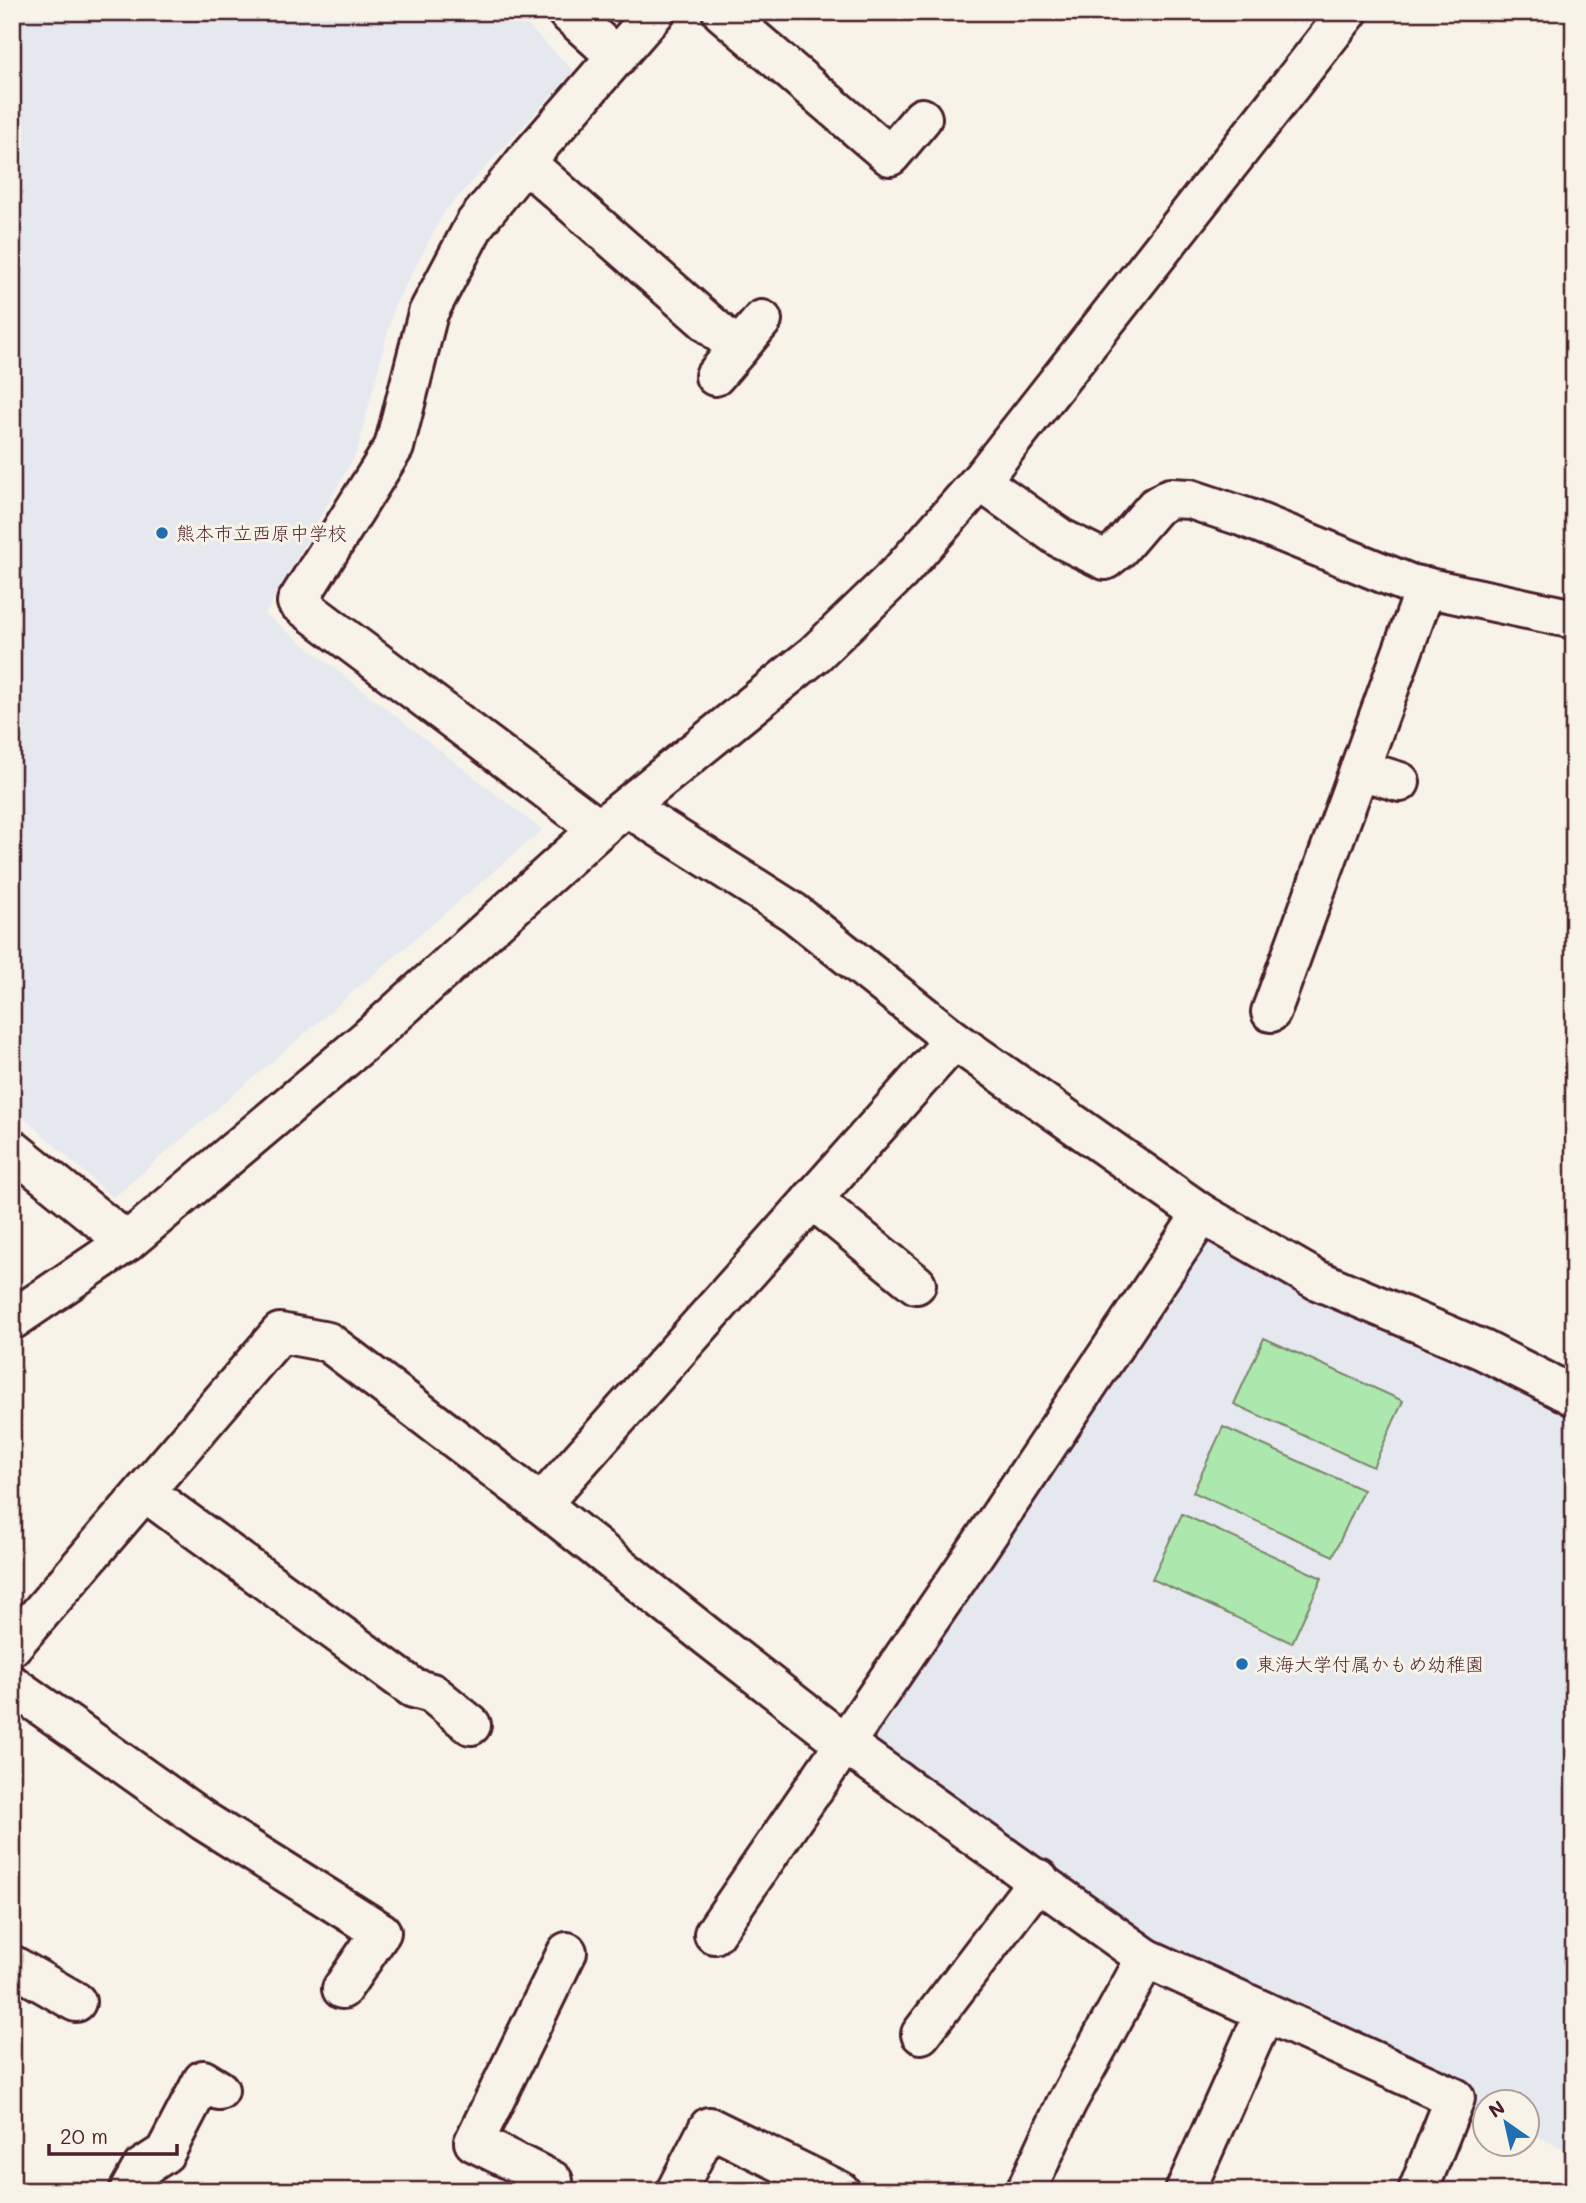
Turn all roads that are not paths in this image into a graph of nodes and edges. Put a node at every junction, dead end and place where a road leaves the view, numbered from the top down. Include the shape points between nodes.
1 (567, 12) edge
2 (655, 12) edge
3 (722, 12) edge
4 (1348, 12) edge
5 (617, 57) junction
6 (922, 118) dead end
7 (526, 162) junction
8 (762, 320) dead end
9 (980, 481) junction
10 (1426, 587) junction
11 (1574, 619) edge
12 (1360, 770) junction
13 (1400, 782) dead end
14 (613, 818) junction
15 (1271, 1012) dead end
16 (954, 1040) junction
17 (12, 1149) edge
18 (812, 1199) junction
19 (1202, 1214) junction
20 (127, 1242) junction
21 (916, 1284) dead end
22 (12, 1320) edge
23 (1574, 1396) edge
24 (145, 1492) junction
25 (541, 1504) junction
26 (12, 1646) edge
27 (12, 1685) edge
28 (471, 1725) dead end
29 (844, 1743) junction
30 (1039, 1879) junction
31 (714, 1934) dead end
32 (567, 1952) dead end
33 (1146, 1958) junction
34 (12, 1965) edge
35 (342, 1989) dead end
36 (76, 2002) dead end
37 (1265, 2012) junction
38 (920, 2034) dead end
39 (202, 2080) dead end
40 (129, 2191) edge
41 (547, 2191) edge
42 (677, 2191) edge
43 (840, 2191) edge
44 (1026, 2191) edge
45 (1185, 2191) edge
46 (1418, 2191) edge

1 - 5 street
2 - 5 street
3 - 6 street via 890,156
4 - 9 street
5 - 7 street
7 - 8 street via 727,363
7 - 14 street via 475,224 428,313 394,447 297,602
9 - 10 street via 1060,538 1105,560 1155,507 1170,498 1189,499
9 - 14 street via 900,572 815,654
10 - 11 street
10 - 12 street
12 - 13 street
12 - 15 street
14 - 16 street via 793,912
14 - 20 street via 366,1040
16 - 18 street
16 - 19 street
17 - 20 street
18 - 21 street
18 - 25 street
19 - 23 street via 1317,1280 1483,1350
19 - 29 street
20 - 22 street
24 - 25 street via 280,1333 328,1342
24 - 26 street
24 - 28 street via 413,1688 432,1693
25 - 29 street
27 - 35 street via 204,1821 382,1932
29 - 30 street
29 - 31 street
30 - 33 street
30 - 38 street
32 - 41 street via 474,2143 553,2181
33 - 37 street
33 - 44 street via 1066,2104
34 - 36 street
37 - 45 street
37 - 46 street via 1455,2098
39 - 40 street via 164,2153 142,2168
42 - 43 street via 709,2127

